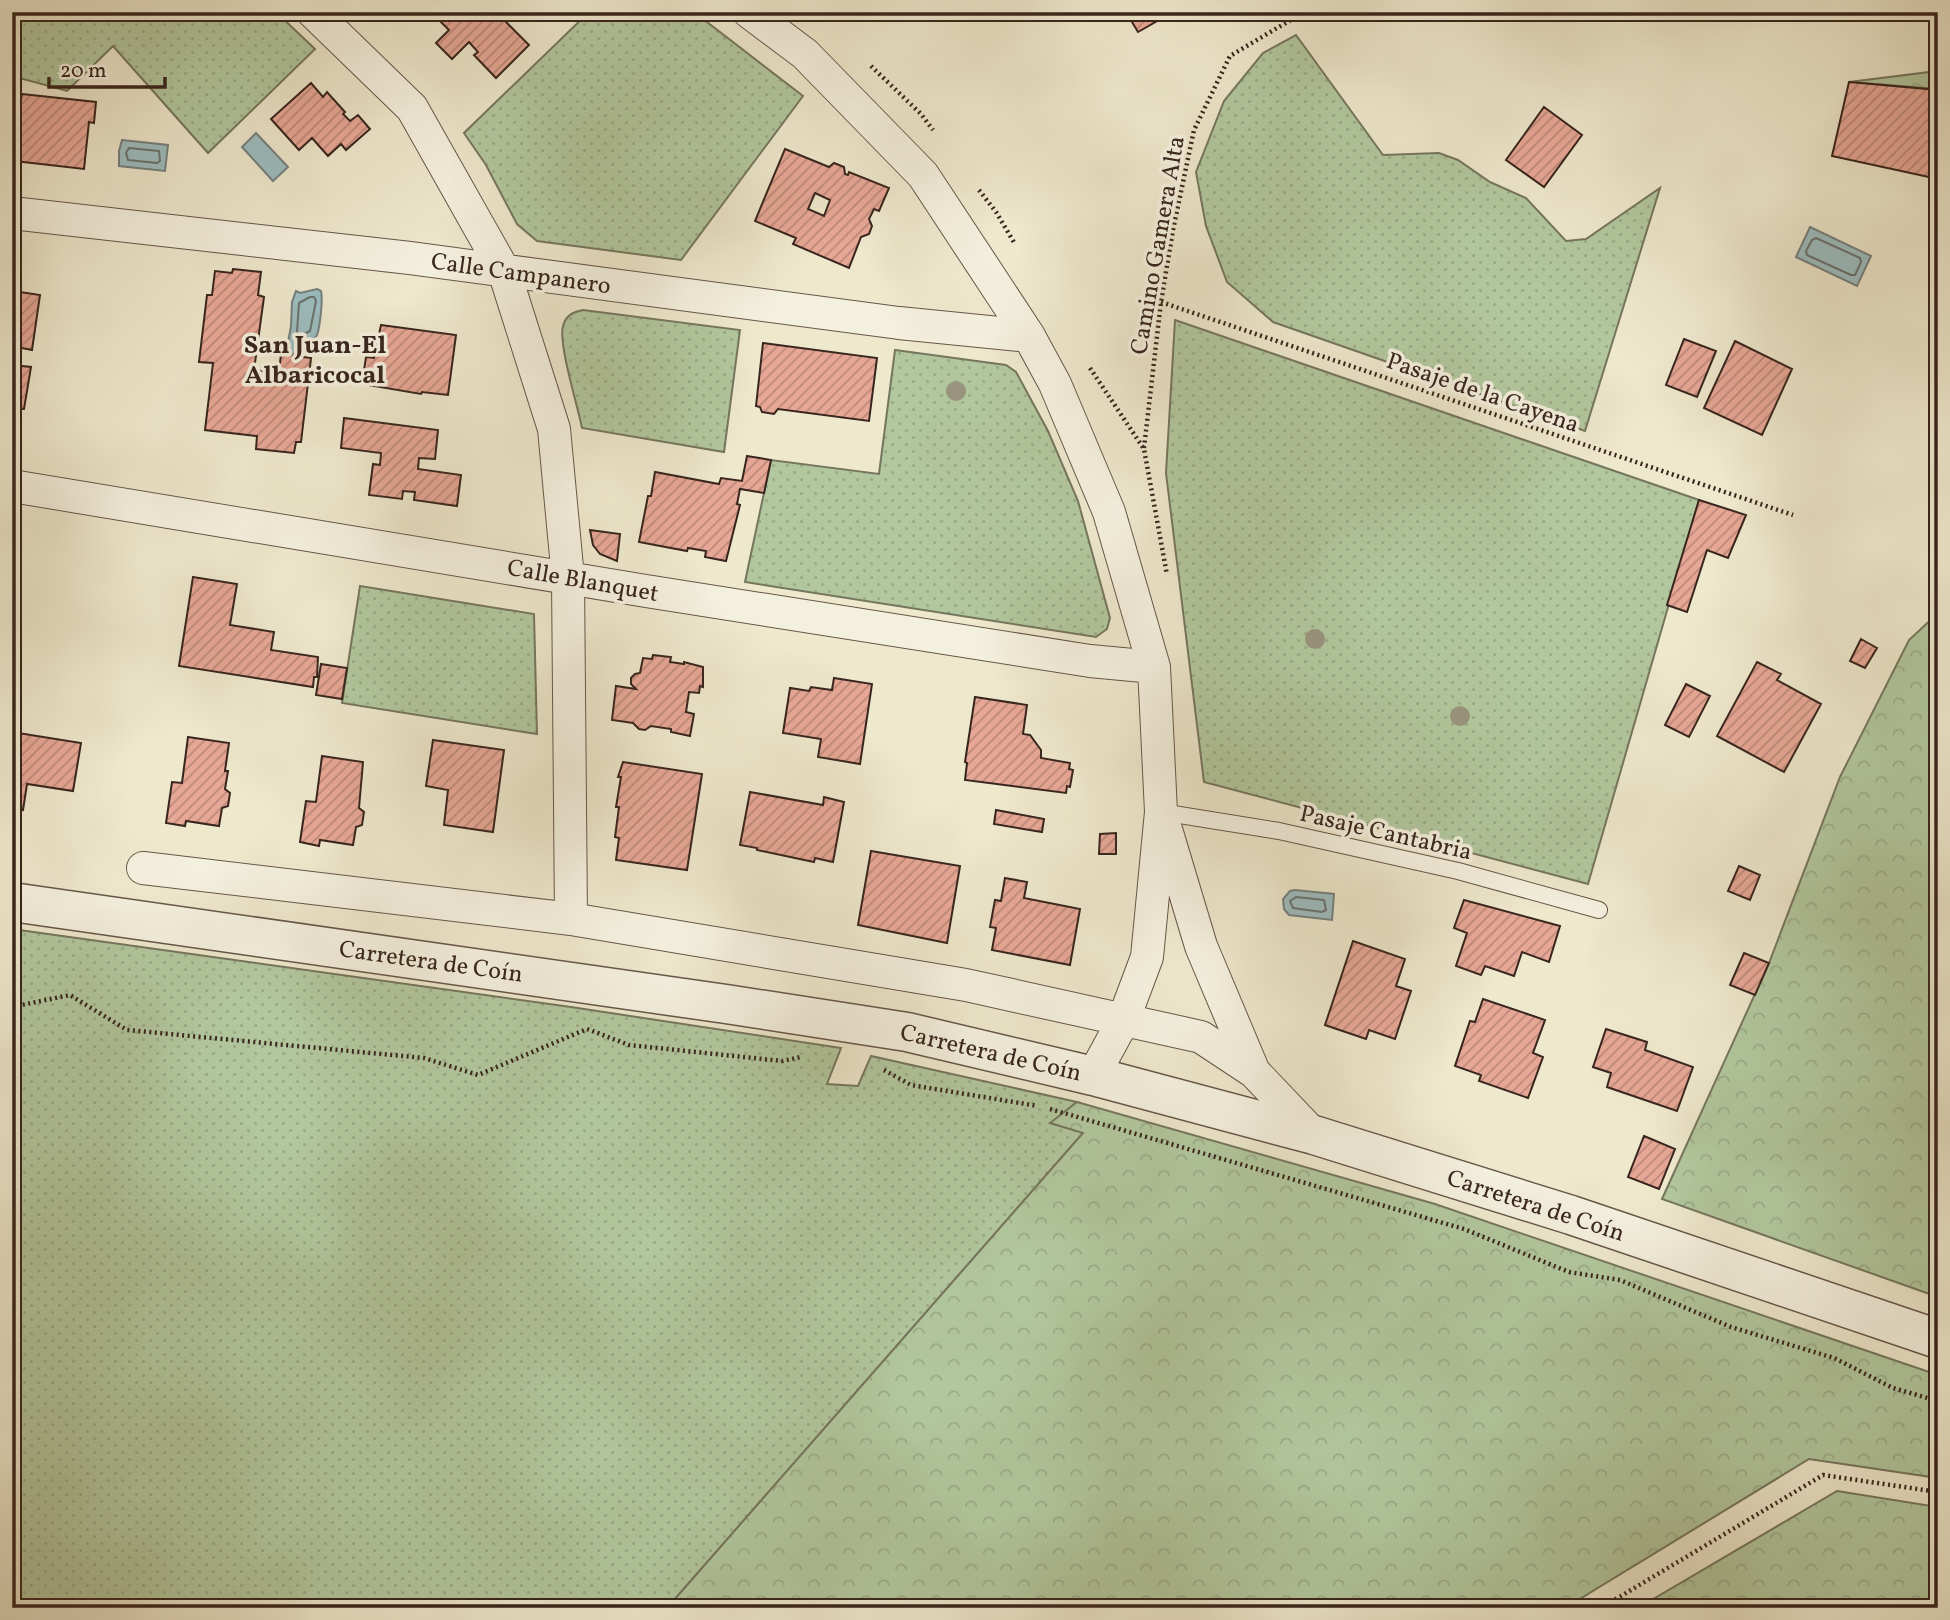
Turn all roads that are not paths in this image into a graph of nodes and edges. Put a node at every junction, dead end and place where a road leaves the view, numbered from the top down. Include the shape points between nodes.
1 (313, 12) edge
2 (749, 12) edge
3 (12, 213) edge
4 (504, 271) junction
5 (1028, 335) junction
6 (12, 486) edge
7 (568, 578) junction
8 (1154, 667) junction
9 (1161, 812) junction
10 (143, 868) dead end
11 (12, 902) edge
12 (1599, 910) dead end
13 (570, 919) junction
14 (1123, 1020) junction
15 (1254, 1072) junction
16 (1093, 1076) junction
17 (1314, 1135) junction
18 (1938, 1339) edge

1 - 4 street via 412,108
2 - 5 street via 805,54 923,175
3 - 4 street, Calle Campanero
4 - 5 street, Calle Campanero via 899,323
4 - 7 street via 554,429
5 - 8 street via 1055,384 1109,512
6 - 7 street, Calle Blanquet
7 - 8 street, Calle Blanquet via 1090,661
7 - 13 street
8 - 9 street
9 - 12 lane, Pasaje Cantabria via 1279,831 1433,865
9 - 14 street via 1147,957
9 - 15 street via 1201,946
10 - 13 street
11 - 16 street, Carretera de Coín via 894,1030
13 - 14 street via 966,985
14 - 15 street via 1201,1037
14 - 16 street
15 - 17 street
16 - 17 street, Carretera de Coín
17 - 18 street, Carretera de Coín via 1571,1215

